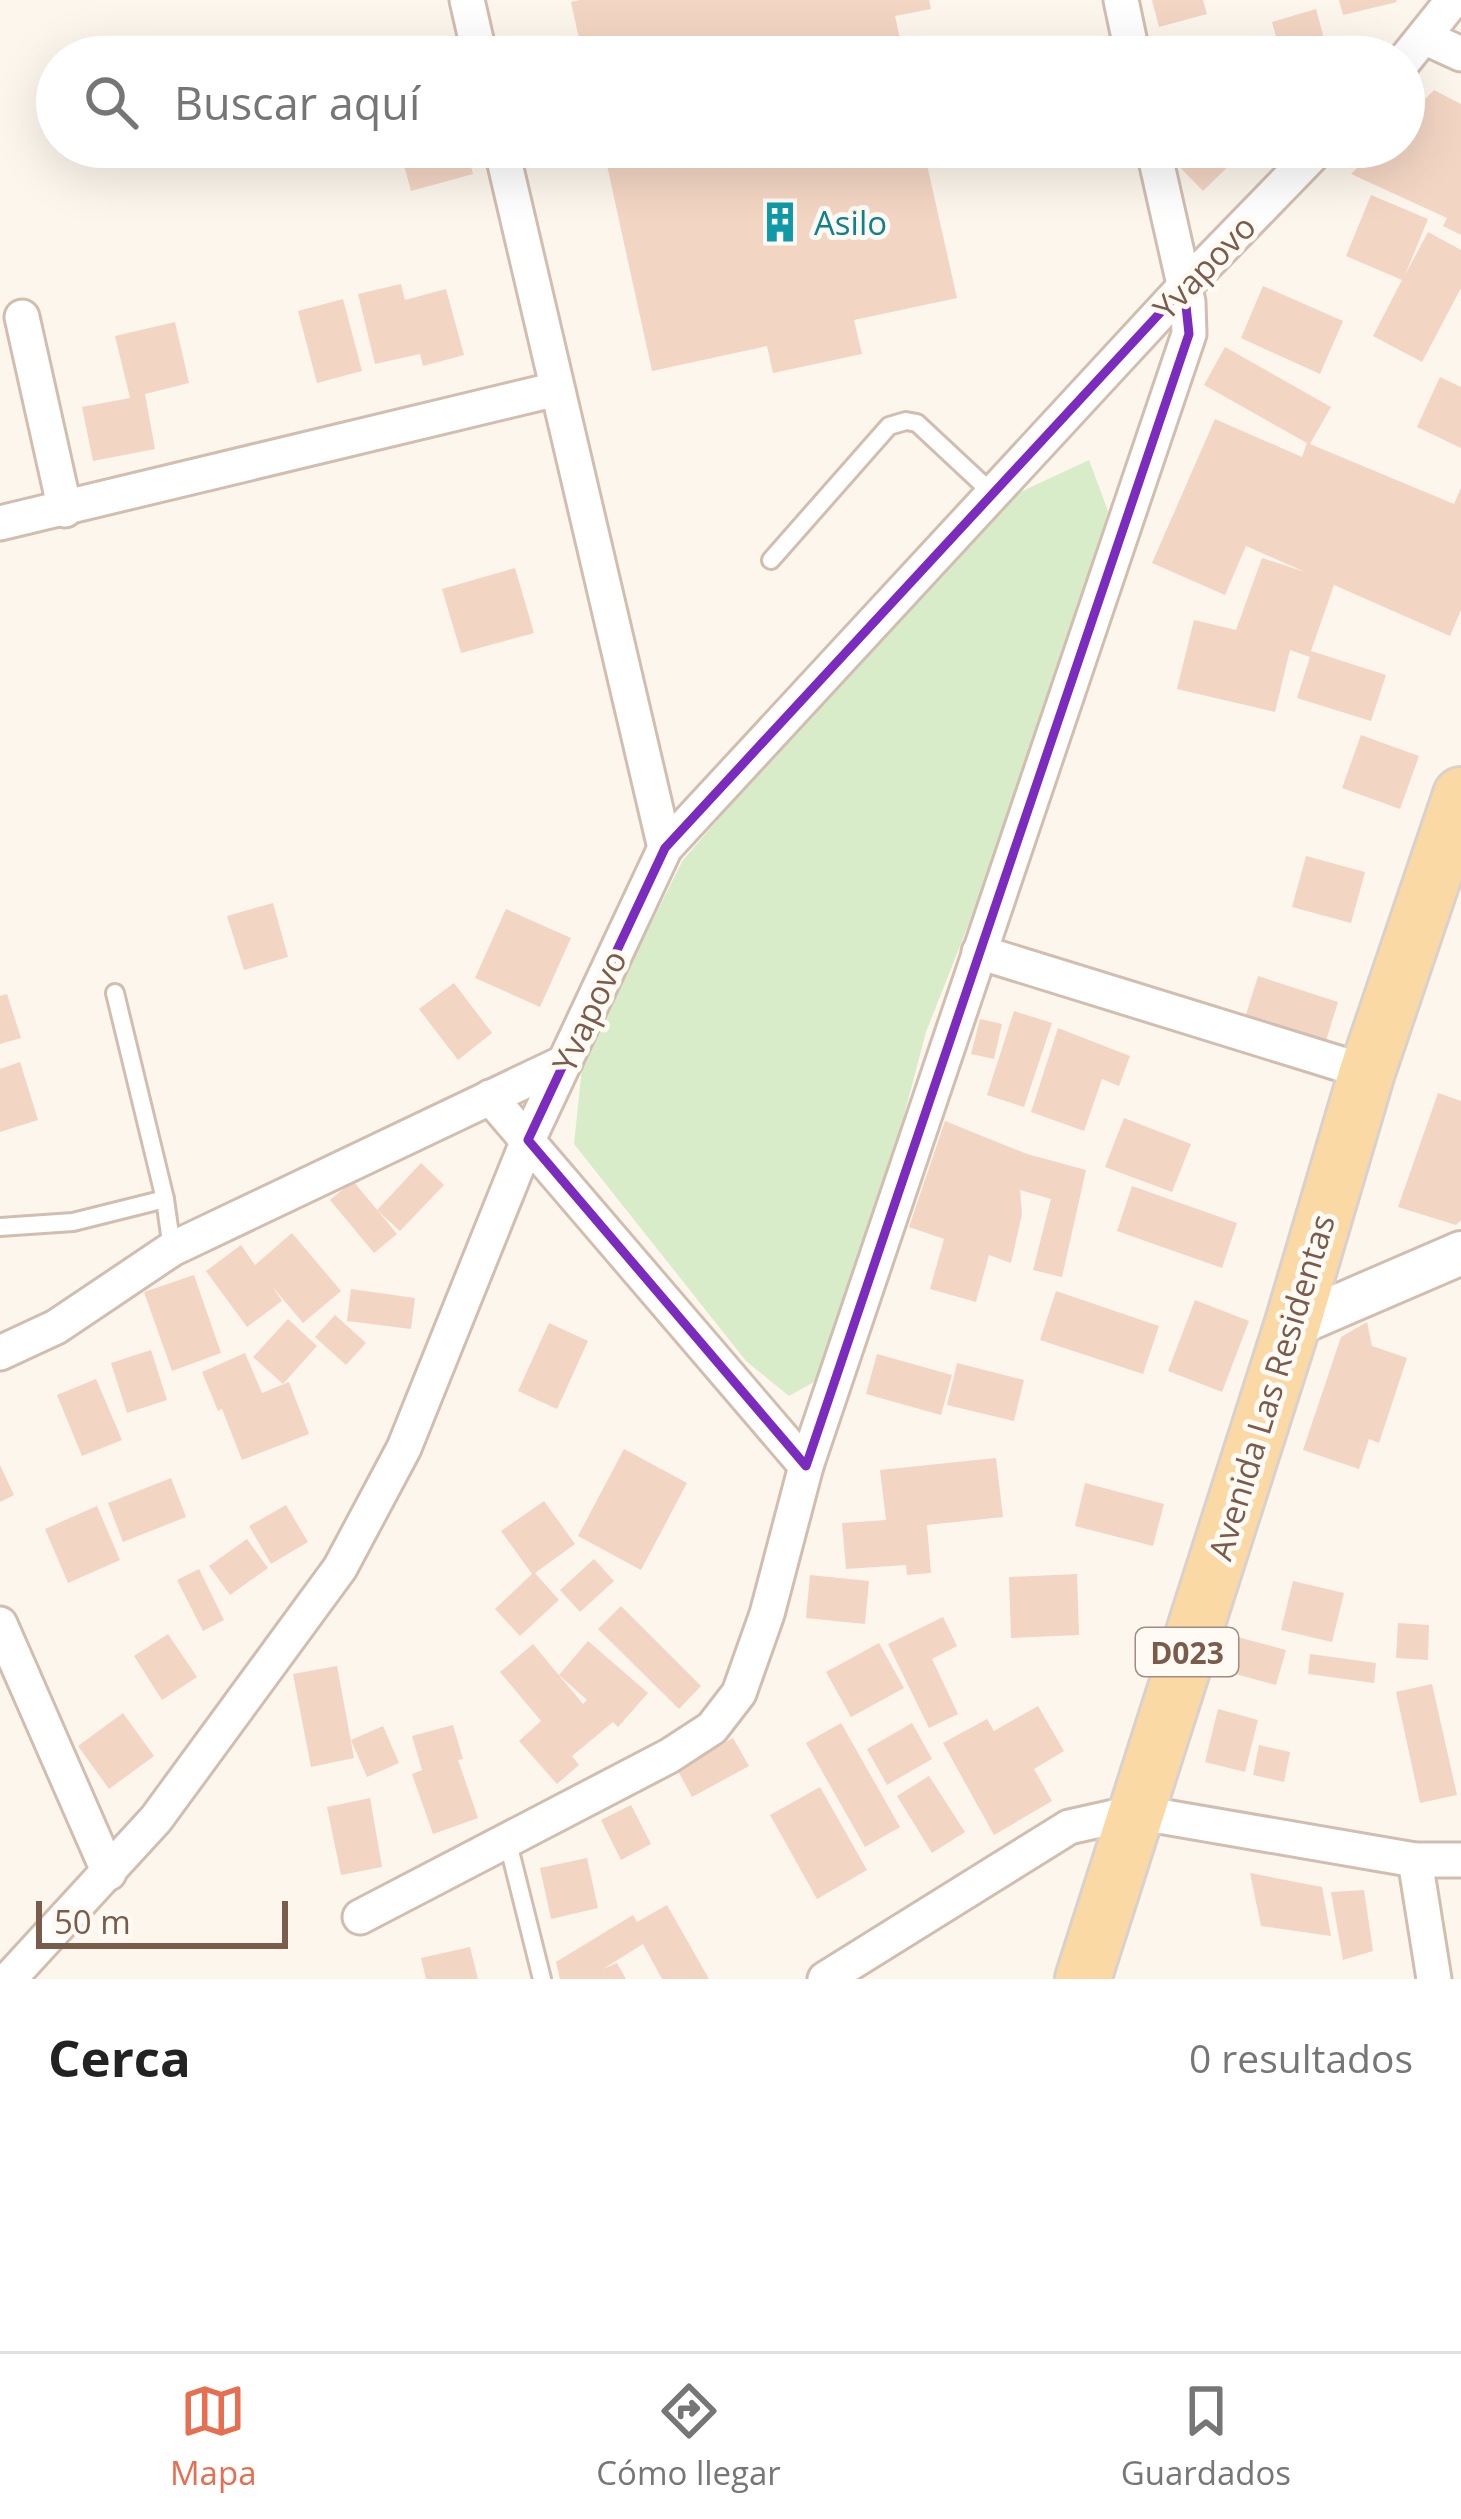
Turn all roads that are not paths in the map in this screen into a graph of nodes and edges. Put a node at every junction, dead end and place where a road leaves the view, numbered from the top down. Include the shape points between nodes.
1 (467, 0) edge
2 (1120, 0) edge
3 (1453, 0) edge
4 (476, 36) edge
5 (1128, 36) edge
6 (1425, 37) edge
7 (1425, 51) edge
8 (1461, 54) edge
9 (506, 168) edge
10 (1158, 168) edge
11 (1300, 168) edge
12 (1184, 287) junction
13 (22, 317) dead end
14 (557, 389) junction
15 (993, 494) junction
16 (65, 510) junction
17 (0, 523) edge
18 (771, 560) dead end
19 (1461, 795) edge
20 (665, 848) junction
21 (979, 952) junction
22 (116, 993) dead end
23 (565, 1062) junction
24 (1367, 1072) junction
25 (490, 1097) junction
26 (528, 1140) junction
27 (165, 1198) junction
28 (0, 1227) edge
29 (172, 1249) junction
30 (1461, 1253) edge
31 (1292, 1326) junction
32 (0, 1352) edge
33 (806, 1466) junction
34 (0, 1624) edge
35 (1136, 1812) junction
36 (508, 1844) junction
37 (1415, 1860) junction
38 (1461, 1860) edge
39 (109, 1873) junction
40 (360, 1917) dead end
41 (9, 1979) edge
42 (542, 1979) edge
43 (825, 1979) edge
44 (1083, 1979) edge
45 (1433, 1979) edge

1 - 4 street
2 - 5 street
3 - 6 street
7 - 8 street
9 - 14 street
10 - 12 street
11 - 12 street, Yvapovo
12 - 15 street, Yvapovo
12 - 21 street via 1190,334
13 - 16 street
14 - 16 street
14 - 20 street
15 - 18 lane via 917,423 897,422
15 - 20 street, Yvapovo
16 - 17 street
19 - 24 main road, Avenida Las Residentas / D023
20 - 23 street, Yvapovo
21 - 24 street
21 - 33 street
22 - 27 lane
23 - 25 street
23 - 26 street, Yvapovo
24 - 31 main road, Avenida Las Residentas / D023
25 - 26 street
25 - 29 street
26 - 33 street
26 - 39 street, Yvapovo via 404,1448 340,1568
27 - 28 lane via 73,1222
27 - 29 lane
29 - 32 street via 56,1327
30 - 31 street
31 - 35 main road, Avenida Las Residentas / D023
33 - 36 street via 739,1693 712,1728
34 - 39 street
35 - 37 street
35 - 43 street via 1070,1827
35 - 44 main road, Avenida Las Residentas / D023
36 - 40 street
36 - 42 lane
37 - 38 street
37 - 45 street
39 - 41 street, Yvapovo

